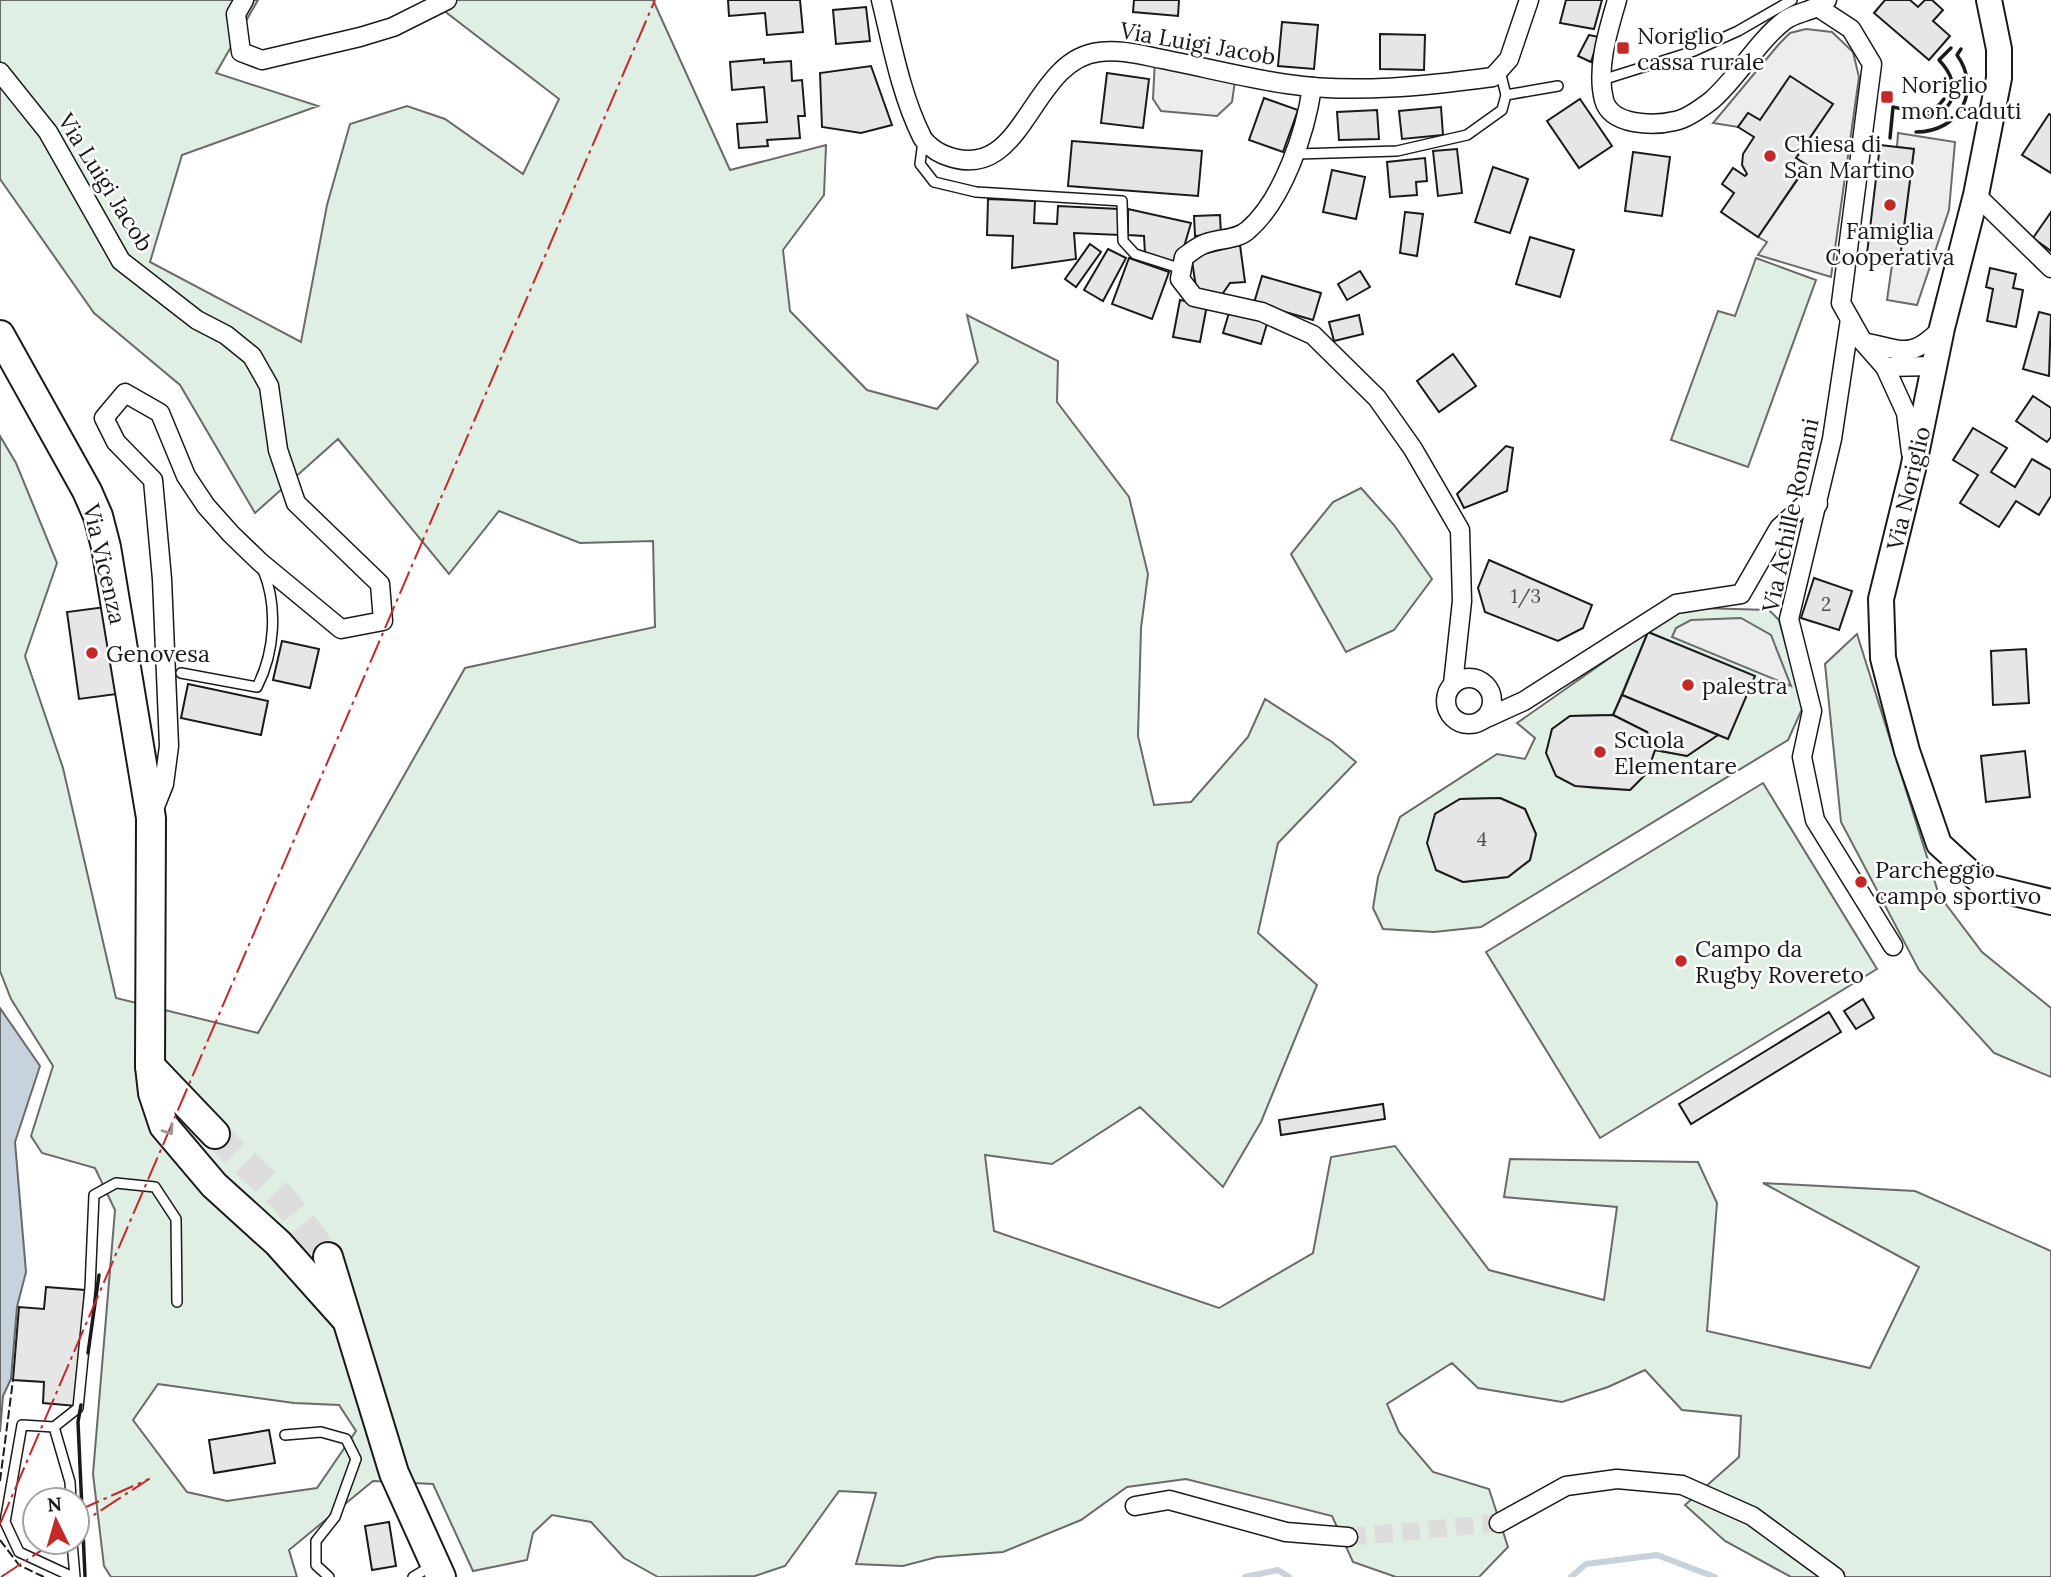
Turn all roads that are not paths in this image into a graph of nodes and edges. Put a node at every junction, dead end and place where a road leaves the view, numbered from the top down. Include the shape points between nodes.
1 (244, 0) edge
2 (447, 0) edge
3 (881, 0) edge
4 (1529, 0) edge
5 (1617, 0) edge
6 (1792, 0) edge
7 (1989, 0) edge
8 (1823, 4) edge
9 (1500, 69) junction
10 (0, 72) edge
11 (1602, 80) junction
12 (1558, 86) dead end
13 (1312, 87) junction
14 (1506, 95) junction
15 (923, 140) junction
16 (1297, 154) junction
17 (1976, 195) junction
18 (2051, 268) edge
19 (1182, 269) junction
20 (1850, 319) junction
21 (1942, 328) junction
22 (0, 335) edge
23 (1864, 342) junction
24 (1910, 352) junction
25 (1934, 366) junction
26 (1885, 367) junction
27 (1913, 469) junction
28 (1818, 504) junction
29 (260, 562) junction
30 (181, 673) dead end
31 (1453, 684) junction
32 (1482, 720) junction
33 (151, 818) junction
34 (2051, 902) edge
35 (1893, 946) dead end
36 (150, 1066) junction
37 (215, 1133) tunnel mouth
38 (328, 1257) tunnel mouth
39 (177, 1302) dead end
40 (346, 1318) junction
41 (54, 1427) junction
42 (285, 1435) dead end
43 (70, 1486) edge
44 (1135, 1506) dead end
45 (1499, 1523) tunnel mouth
46 (1348, 1537) tunnel mouth
47 (73, 1556) edge
48 (1828, 1572) edge
49 (429, 1573) edge
50 (74, 1577) edge
51 (329, 1577) edge

1 - 2 street via 236,14 241,52 262,60 393,27
3 - 15 street
4 - 9 street via 1509,59
5 - 11 street
6 - 11 lane via 1694,51
7 - 17 main road, Via Noriglio via 1999,78
8 - 11 street via 1787,19 1758,45 1712,100 1678,121 1643,124 1617,116 1604,103
8 - 20 street via 1852,29 1872,64 1841,303
9 - 13 street, Via Luigi Jacob via 1493,77 1429,86
9 - 14 lane
10 - 29 street, Via Luigi Jacob via 48,132 121,261 252,356 269,386 278,450 296,503 380,584 383,621 341,629
12 - 14 lane
13 - 15 street, Via Luigi Jacob via 1116,50 1082,54 1059,70 1013,138 984,159 963,160 940,153
13 - 16 street
14 - 16 lane via 1502,110 1467,135 1397,151
15 - 19 lane via 920,164 934,182 976,192 1122,201 1124,242 1135,254
16 - 19 street via 1248,230 1206,243 1184,257
17 - 18 street
17 - 21 main road, Via Noriglio
19 - 31 street via 1180,279 1194,297 1262,312 1313,335 1377,398 1413,449 1460,530 1462,601
20 - 23 street
20 - 28 street, Via Achille Romani
21 - 24 street via 1926,345
21 - 25 main road, Via Noriglio
22 - 33 main road, Via Vicenza via 98,516
23 - 24 street
23 - 26 street
24 - 25 street
25 - 26 street
25 - 27 main road, Via Noriglio
26 - 27 street via 1906,413
27 - 34 main road, Via Noriglio via 1881,599 1883,658 1908,751 1939,844 1985,887
28 - 32 street via 1805,504 1779,528 1741,594 1676,604 1524,701
28 - 35 street, Via Achille Romani via 1789,619 1812,710 1802,757 1815,820
29 - 30 lane via 275,608 257,687
29 - 33 street, Via Luigi Jacob via 206,506 186,476 160,413 125,393 104,418 116,442 153,481 162,579 169,746 164,785
31 - 32 street via 1446,697 1452,717 1465,724
31 - 32 street via 1467,678 1487,686 1491,708
33 - 36 main road, Via Vicenza
36 - 37 main road
36 -> 40 main road, Via Vicenza via 164,1126 214,1185 278,1242
38 - 40 main road
39 - 41 lane via 176,1220 155,1187 116,1183 94,1195 78,1408
40 - 49 main road
41 - 43 lane
41 - 50 lane via 22,1425 5,1522 19,1552
42 - 51 lane via 321,1432 346,1439 356,1460 335,1517 316,1541 316,1565
44 - 46 street via 1169,1500 1286,1532
45 - 48 street via 1566,1486 1618,1479 1682,1485 1752,1516
47 - 50 lane

